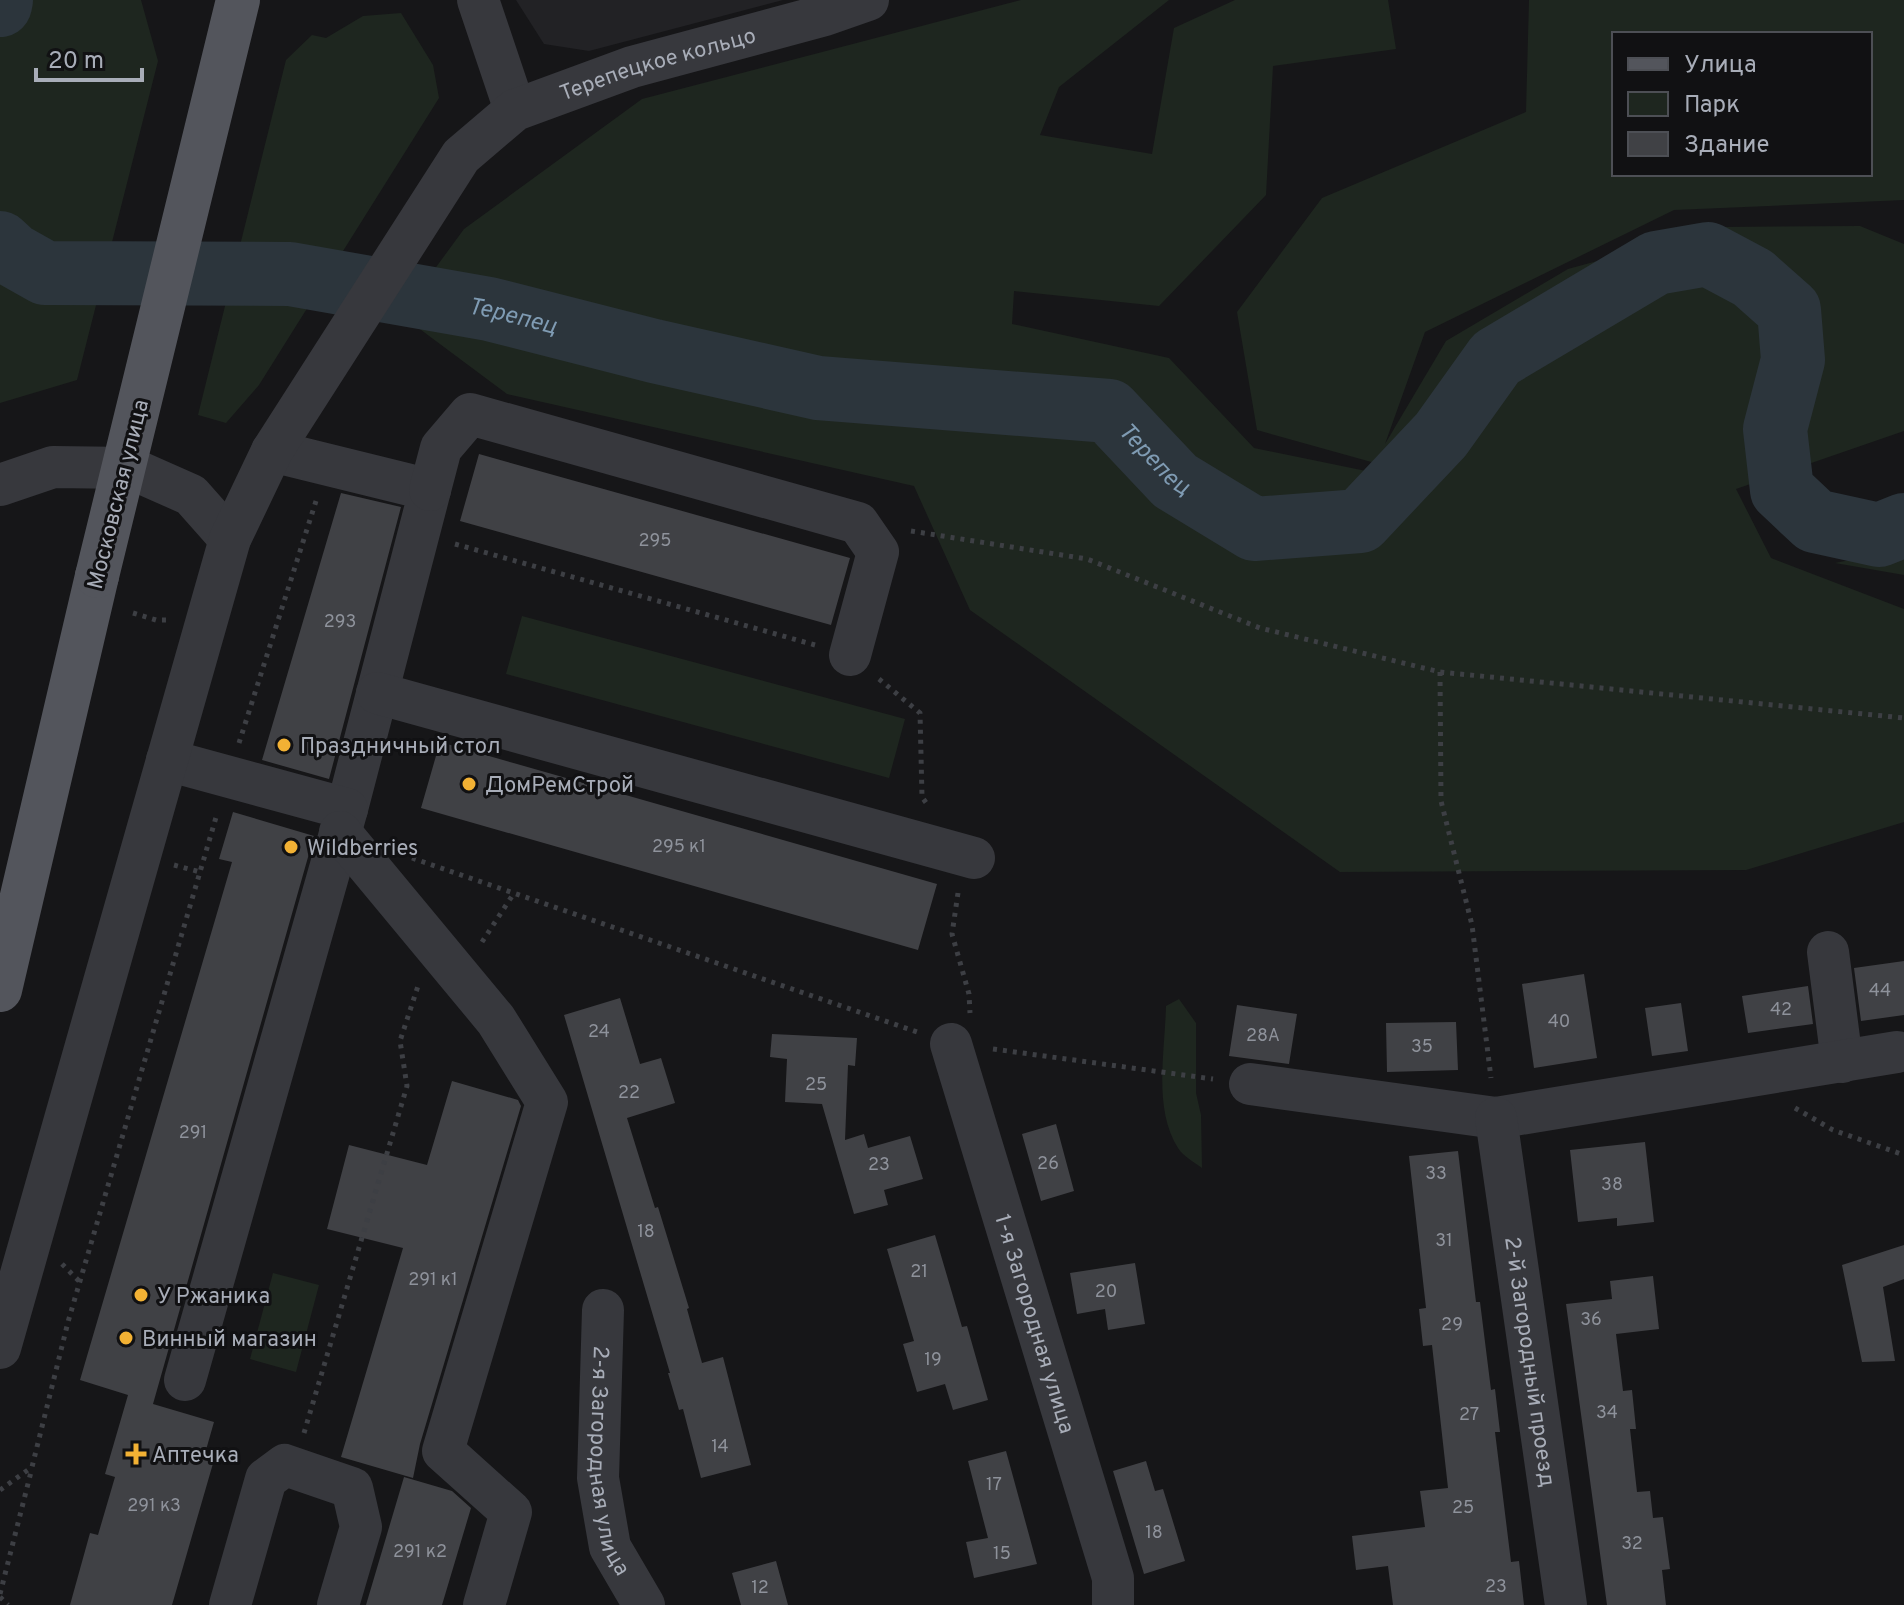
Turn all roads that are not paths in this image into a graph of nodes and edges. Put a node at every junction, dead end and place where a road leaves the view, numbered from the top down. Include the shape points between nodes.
1 (238, 0) edge
2 (478, 0) edge
3 (868, 0) edge
4 (754, 17) edge
5 (515, 110) junction
6 (272, 451) junction
7 (0, 485) edge
8 (430, 490) junction
9 (230, 539) junction
10 (850, 655) road end
11 (377, 693) junction
12 (167, 760) junction
13 (343, 821) junction
14 (974, 858) road end
15 (1828, 952) dead end
16 (0, 990) edge
17 (951, 1044) road end
18 (1897, 1052) dead end
19 (1842, 1062) junction
20 (1250, 1084) dead end
21 (1496, 1118) junction
22 (603, 1310) dead end
23 (0, 1348) edge
24 (185, 1380) dead end
25 (230, 1605) edge
26 (338, 1605) edge
27 (484, 1605) edge
28 (644, 1605) edge
29 (1113, 1605) edge
30 (1566, 1605) edge

1 - 16 main road, Московская улица, bridge
2 - 5 street
3 - 4 street, Терепецкое кольцо
4 - 5 street, Терепецкое кольцо
5 - 6 street, Терепецкое кольцо via 461,156
6 - 8 street
6 - 9 street, Терепецкое кольцо
7 - 9 street via 53,467 130,468 191,495
8 - 10 street via 441,448 470,414 858,523 878,552
8 - 11 street
9 - 12 street, Терепецкое кольцо
11 - 13 street
11 - 14 street
12 - 13 street
12 - 23 street, Терепецкое кольцо
13 - 24 street
13 - 27 street via 496,1020 547,1102 443,1451 511,1512
15 - 19 street
17 - 29 street, 1-я Загородная улица via 1113,1578
18 - 19 street
19 - 21 street
20 - 21 street
21 - 30 street, 2-й Загородный проезд
22 - 28 street, 2-я Загородная улица via 598,1478 610,1547
25 - 26 street via 266,1479 285,1465 352,1488 361,1527

